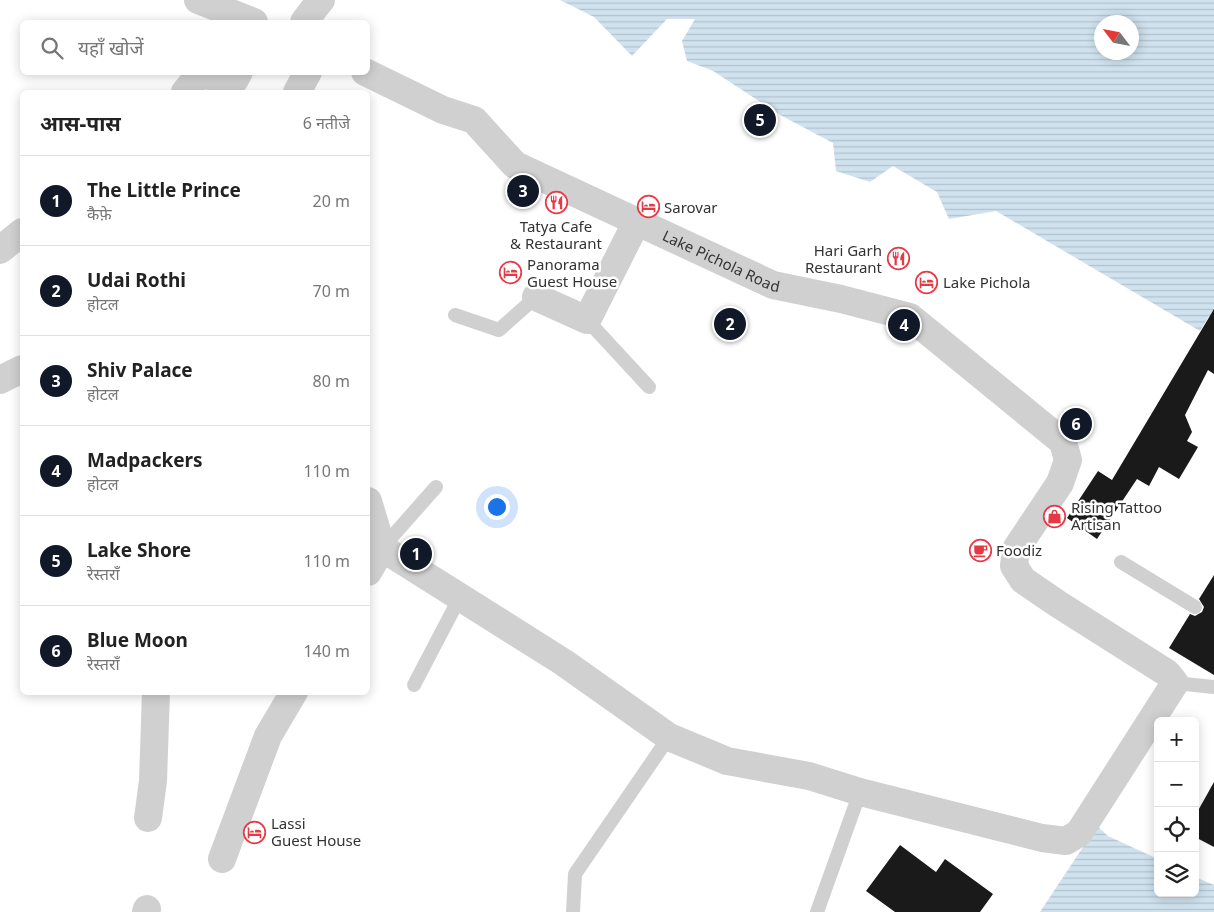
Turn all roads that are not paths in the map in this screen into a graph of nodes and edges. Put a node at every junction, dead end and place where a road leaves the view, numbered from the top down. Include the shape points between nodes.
1 (198, 0) edge
2 (321, 0) edge
3 (249, 20) edge
4 (306, 20) edge
5 (370, 74) edge
6 (199, 75) edge
7 (205, 75) edge
8 (237, 75) edge
9 (306, 75) edge
10 (187, 90) edge
11 (298, 90) edge
12 (636, 223) junction
13 (20, 234) edge
14 (0, 250) edge
15 (536, 297) joint
16 (455, 315) dead end
17 (587, 320) junction
18 (20, 370) edge
19 (0, 380) edge
20 (649, 387) dead end
21 (436, 487) dead end
22 (370, 514) edge
23 (375, 545) edge
24 (1121, 562) dead end
25 (370, 564) edge
26 (460, 597) junction
27 (1195, 607) dead end
28 (1175, 683) junction
29 (414, 685) dead end
30 (1214, 687) edge
31 (156, 695) edge
32 (292, 695) edge
33 (669, 737) junction
34 (860, 792) junction
35 (148, 818) dead end
36 (222, 859) dead end
37 (573, 912) edge
38 (817, 912) edge

1 - 3 street
2 - 4 street
5 - 12 street, Lake Pichola Road via 443,110 474,120 514,165
6 - 10 street
7 - 8 street via 234,81
9 - 11 street
12 - 17 street
12 - 28 street, Lake Pichola Road via 773,285 910,317 1063,442 1068,460 1060,483 1016,549 1014,566 1023,580 1166,673
13 - 14 street
15 - 16 lane via 499,330
15 - 17 street
17 - 20 lane
18 - 19 street
21 - 23 lane
22 - 23 street
23 - 25 street
23 - 26 street
24 - 27 lane
26 - 29 lane
26 - 33 street via 562,662
28 - 30 lane
28 - 34 street via 1079,833 1066,841 1042,838
31 - 35 street via 153,781
32 - 36 street via 268,736
33 - 34 street via 727,761 809,776
33 - 37 lane via 574,874
34 - 38 lane

